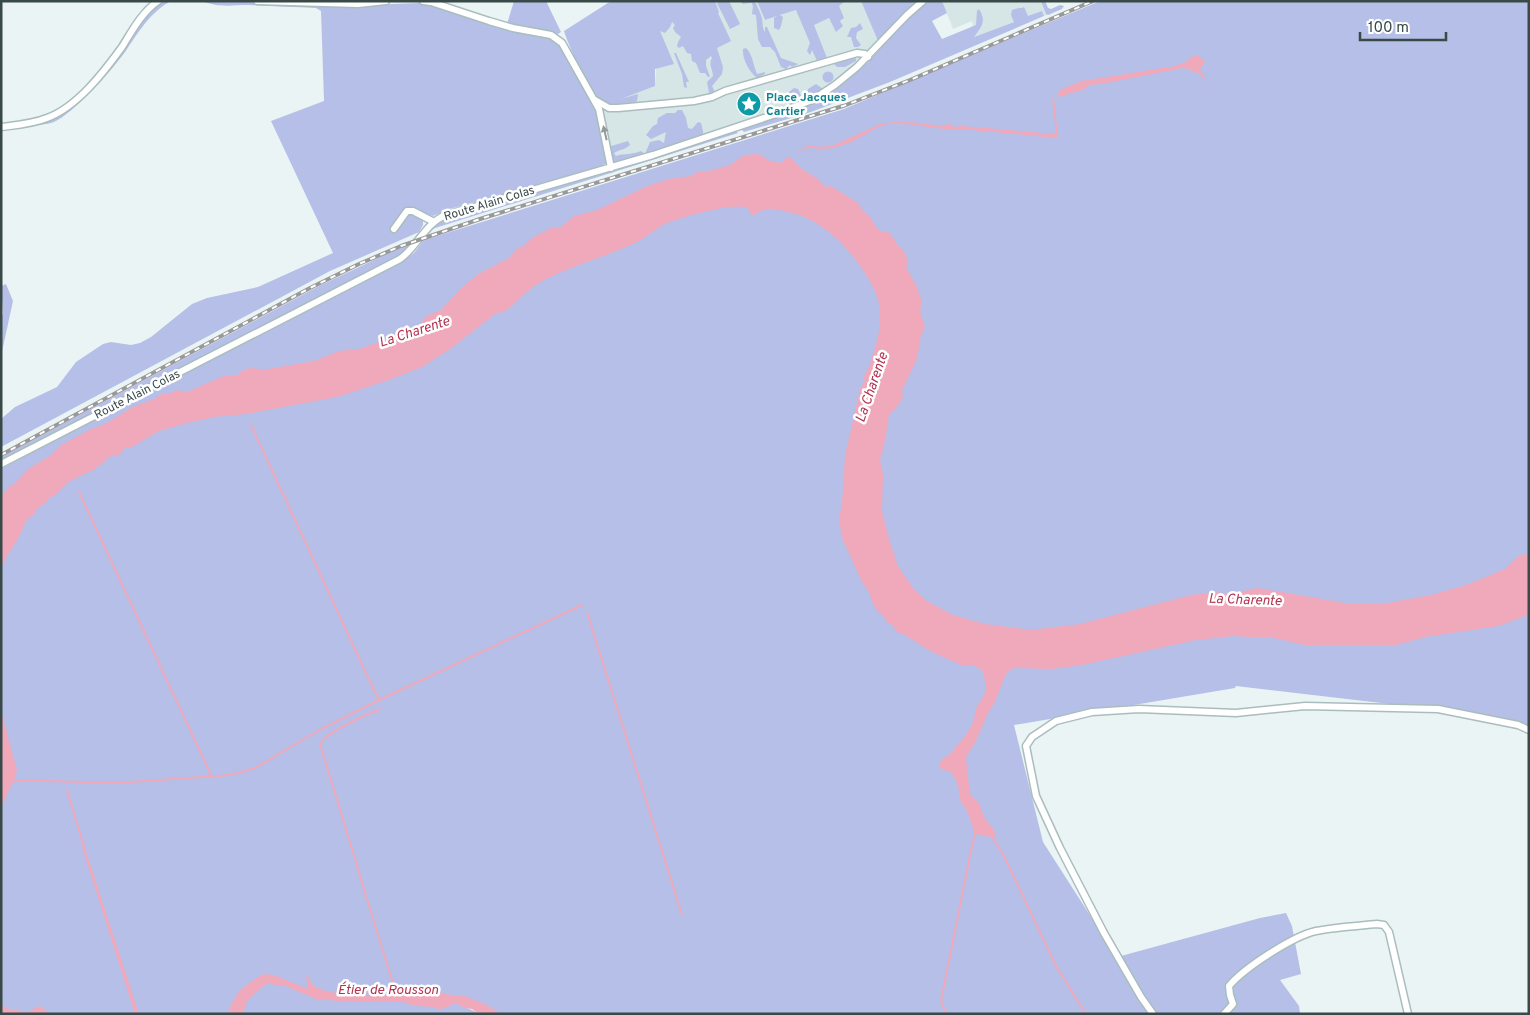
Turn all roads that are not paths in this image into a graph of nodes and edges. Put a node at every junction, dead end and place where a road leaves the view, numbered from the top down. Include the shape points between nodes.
1 (158, 1) edge
2 (257, 1) edge
3 (386, 1) edge
4 (423, 1) edge
5 (923, 1) edge
6 (330, 2) edge
7 (868, 57) junction
8 (594, 100) junction
9 (1, 126) edge
10 (611, 168) junction
11 (434, 222) junction
12 (394, 229) dead end
13 (1, 464) edge
14 (1529, 730) edge
15 (1153, 1014) edge
16 (1224, 1014) edge
17 (1408, 1014) edge

1 - 9 street via 145,13 104,69 72,103 47,118
2 - 6 street
3 - 6 street
4 - 8 street via 513,28 551,35 562,43
5 - 7 street, Route Alain Colas
7 - 8 street via 857,53 725,90 694,102 609,108
7 - 10 street, Route Alain Colas via 812,100
10 -> 8 street via 599,109
10 - 11 street, Route Alain Colas via 458,211
11 - 12 street via 413,211 408,212
11 - 13 street, Route Alain Colas via 400,259
14 - 15 street via 1438,709 1305,706 1236,712 1139,709 1092,712 1056,721 1032,737 1026,746 1036,796 1104,933
16 - 17 street via 1233,1004 1229,986 1237,976 1300,936 1377,924 1389,932

